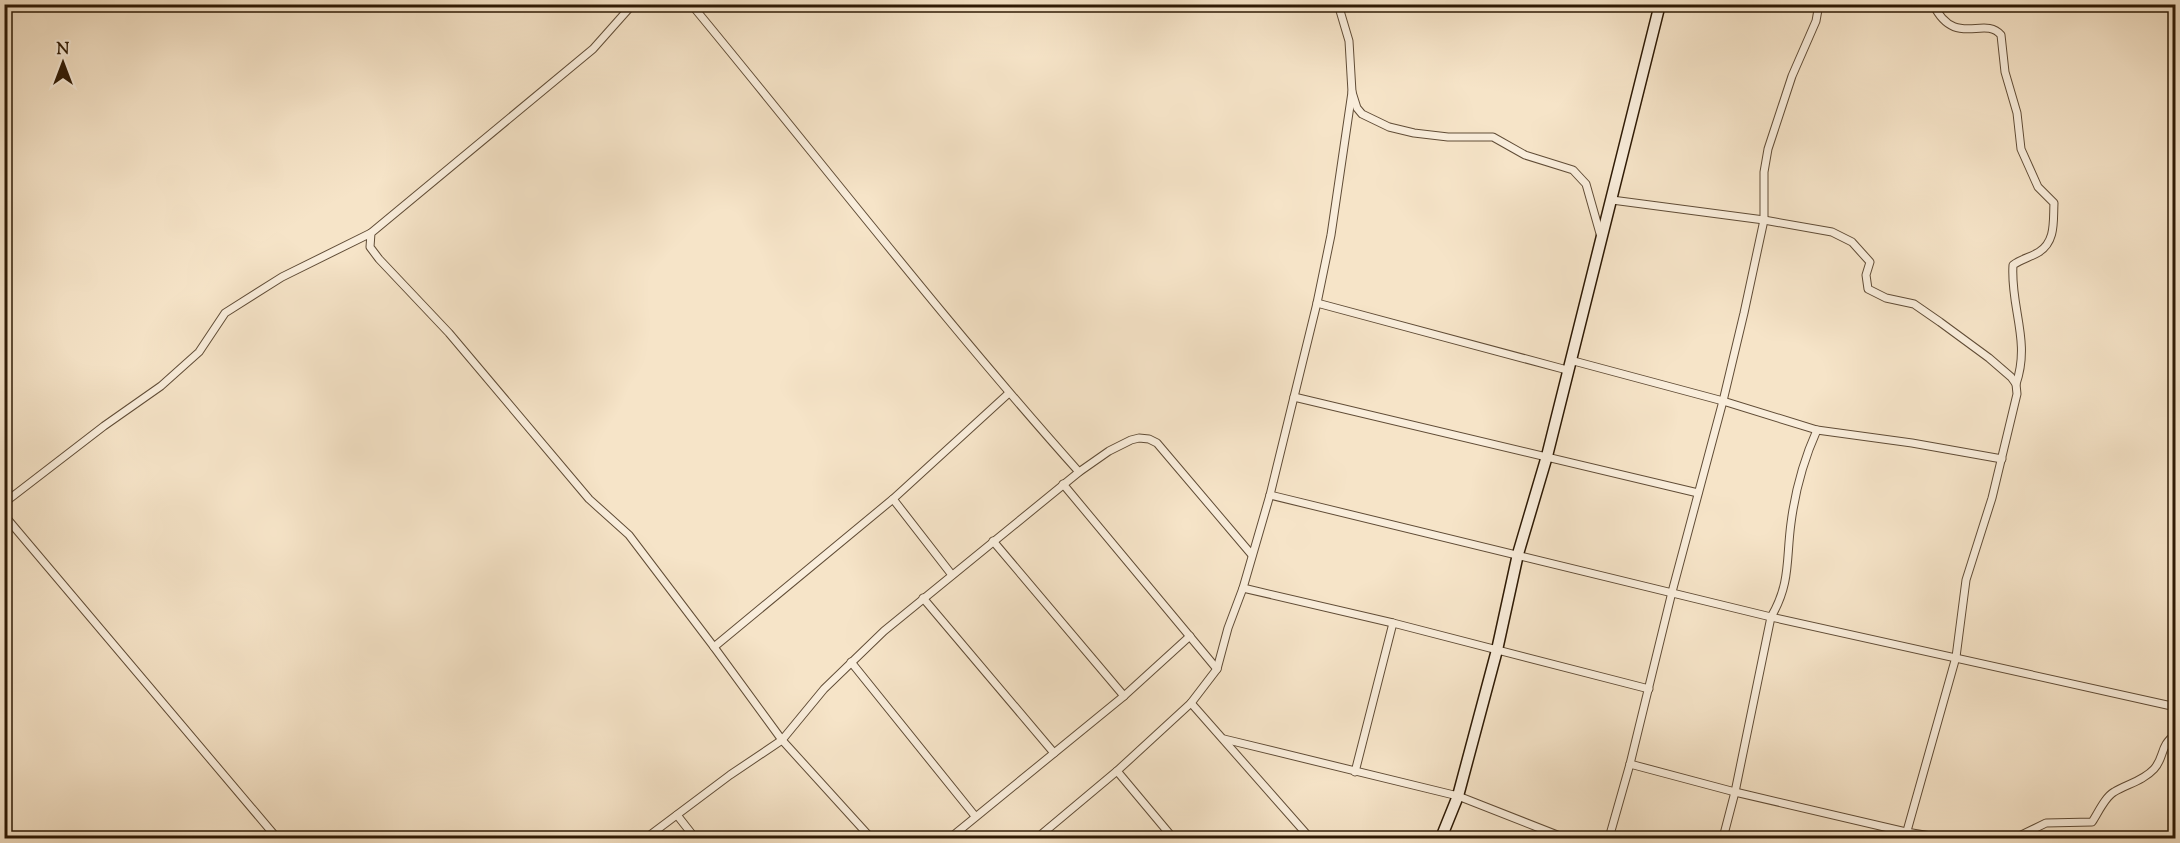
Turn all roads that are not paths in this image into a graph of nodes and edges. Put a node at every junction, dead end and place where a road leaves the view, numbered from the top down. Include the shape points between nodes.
1 (633, 4) edge
2 (691, 4) edge
3 (1338, 4) edge
4 (1660, 4) edge
5 (1819, 4) edge
6 (1933, 4) edge
7 (1352, 92) junction
8 (1612, 200) junction
9 (1764, 220) junction
10 (371, 233) junction
11 (1602, 242) junction
12 (1317, 303) junction
13 (1569, 365) junction
14 (2016, 384) junction
15 (1009, 393) junction
16 (1294, 397) junction
17 (1723, 400) junction
18 (1817, 430) junction
19 (1547, 456) junction
20 (2002, 459) junction
21 (1079, 472) junction
22 (1063, 484) junction
23 (1698, 493) junction
24 (1270, 495) junction
25 (893, 499) junction
26 (4, 503) edge
27 (4, 515) edge
28 (993, 542) junction
29 (1518, 554) junction
30 (1252, 555) junction
31 (952, 575) junction
32 (1243, 588) junction
33 (1672, 592) junction
34 (923, 598) junction
35 (1771, 617) junction
36 (1393, 623) junction
37 (1190, 636) junction
38 (714, 647) junction
39 (1497, 650) junction
40 (1956, 657) junction
41 (851, 662) junction
42 (1217, 669) junction
43 (1648, 689) junction
44 (1124, 696) junction
45 (1191, 703) junction
46 (2175, 707) edge
47 (2175, 734) edge
48 (1224, 739) junction
49 (782, 740) junction
50 (1053, 753) junction
51 (1630, 764) junction
52 (1117, 771) junction
53 (1355, 772) junction
54 (1735, 792) junction
55 (1458, 796) junction
56 (677, 815) junction
57 (975, 816) junction
58 (1906, 835) edge
59 (278, 838) edge
60 (646, 838) edge
61 (695, 838) edge
62 (871, 838) edge
63 (950, 838) edge
64 (1037, 838) edge
65 (1173, 838) edge
66 (1310, 838) edge
67 (1441, 838) edge
68 (1566, 838) edge
69 (1609, 838) edge
70 (1723, 838) edge
71 (1943, 838) edge
72 (2015, 838) edge

1 - 10 street via 593,49
2 - 15 street
3 - 7 street via 1349,41
4 - 8 street
5 - 9 street via 1768,149
6 - 14 street via 1943,21 1952,27 1993,29 2001,35 2021,149 2038,187 2054,203 2053,237 2040,252 2013,265 2023,352
7 - 11 street via 1362,114 1389,127 1438,136 1493,137 1525,155 1576,172 1589,190
7 - 12 street
8 - 9 street
8 - 11 street
9 - 14 street via 1844,237 1870,262 1866,275 1869,289 1886,298 1914,304 1989,358
9 - 17 street
10 - 26 street via 282,277 225,313 199,352 161,386
10 - 38 street via 370,247 379,259 449,333 589,499 629,535
11 - 13 street
12 - 13 street
12 - 16 street
13 - 17 street
13 - 19 street
14 - 20 street via 2015,411
15 - 21 street
15 - 25 street
16 - 19 street
16 - 24 street
17 - 18 street
17 - 23 street
18 - 20 street
18 - 35 street via 1796,492 1787,579
19 - 23 street
19 - 29 street
20 - 40 street via 1966,580
21 - 22 street
21 - 30 street via 1121,444 1149,439 1157,443
22 - 28 street
22 - 37 street
23 - 33 street
24 - 29 street
24 - 30 street
25 - 31 street
25 - 38 street
27 - 59 street
28 - 31 street
28 - 44 street
29 - 33 street
29 - 39 street
30 - 32 street
31 - 34 street
32 - 36 street
32 - 42 street
33 - 35 street
33 - 43 street
34 - 41 street
34 - 50 street
35 - 40 street
35 - 54 street
36 - 39 street
36 - 53 street
37 - 42 street
37 - 44 street
38 - 49 street
39 - 43 street
39 - 55 street
40 - 46 street
40 - 58 street
41 - 49 street
41 - 57 street
42 - 45 street
43 - 51 street
44 - 50 street
45 - 48 street
45 - 52 street
47 - 72 street via 2164,745 2153,770 2112,793 2092,822 2046,823
48 - 53 street
48 - 66 street
49 - 56 street
49 - 62 street
50 - 57 street
51 - 54 street
51 - 69 street
52 - 64 street
52 - 65 street
53 - 55 street
54 - 58 street
54 - 70 street
55 - 67 street
55 - 68 street
56 - 60 street
56 - 61 street
57 - 63 street
58 - 71 street

